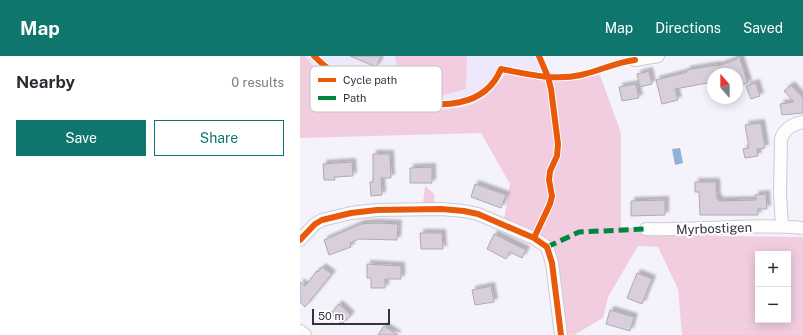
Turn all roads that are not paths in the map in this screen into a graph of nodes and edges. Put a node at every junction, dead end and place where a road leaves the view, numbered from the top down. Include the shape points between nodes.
1 (658, 56) edge
2 (635, 60) dead end
3 (803, 122) edge
4 (782, 226) junction
5 (803, 228) edge
6 (646, 229) dead end
7 (300, 240) edge
8 (300, 331) edge
9 (305, 335) edge
10 (561, 335) edge

1 - 2 street
3 - 4 street via 789,127 781,139
4 - 5 street, Myrbostigen
4 - 6 street, Myrbostigen
7 - 10 street via 322,220 351,213 377,210 440,210 478,214 534,238 547,247 552,263
8 - 9 street

